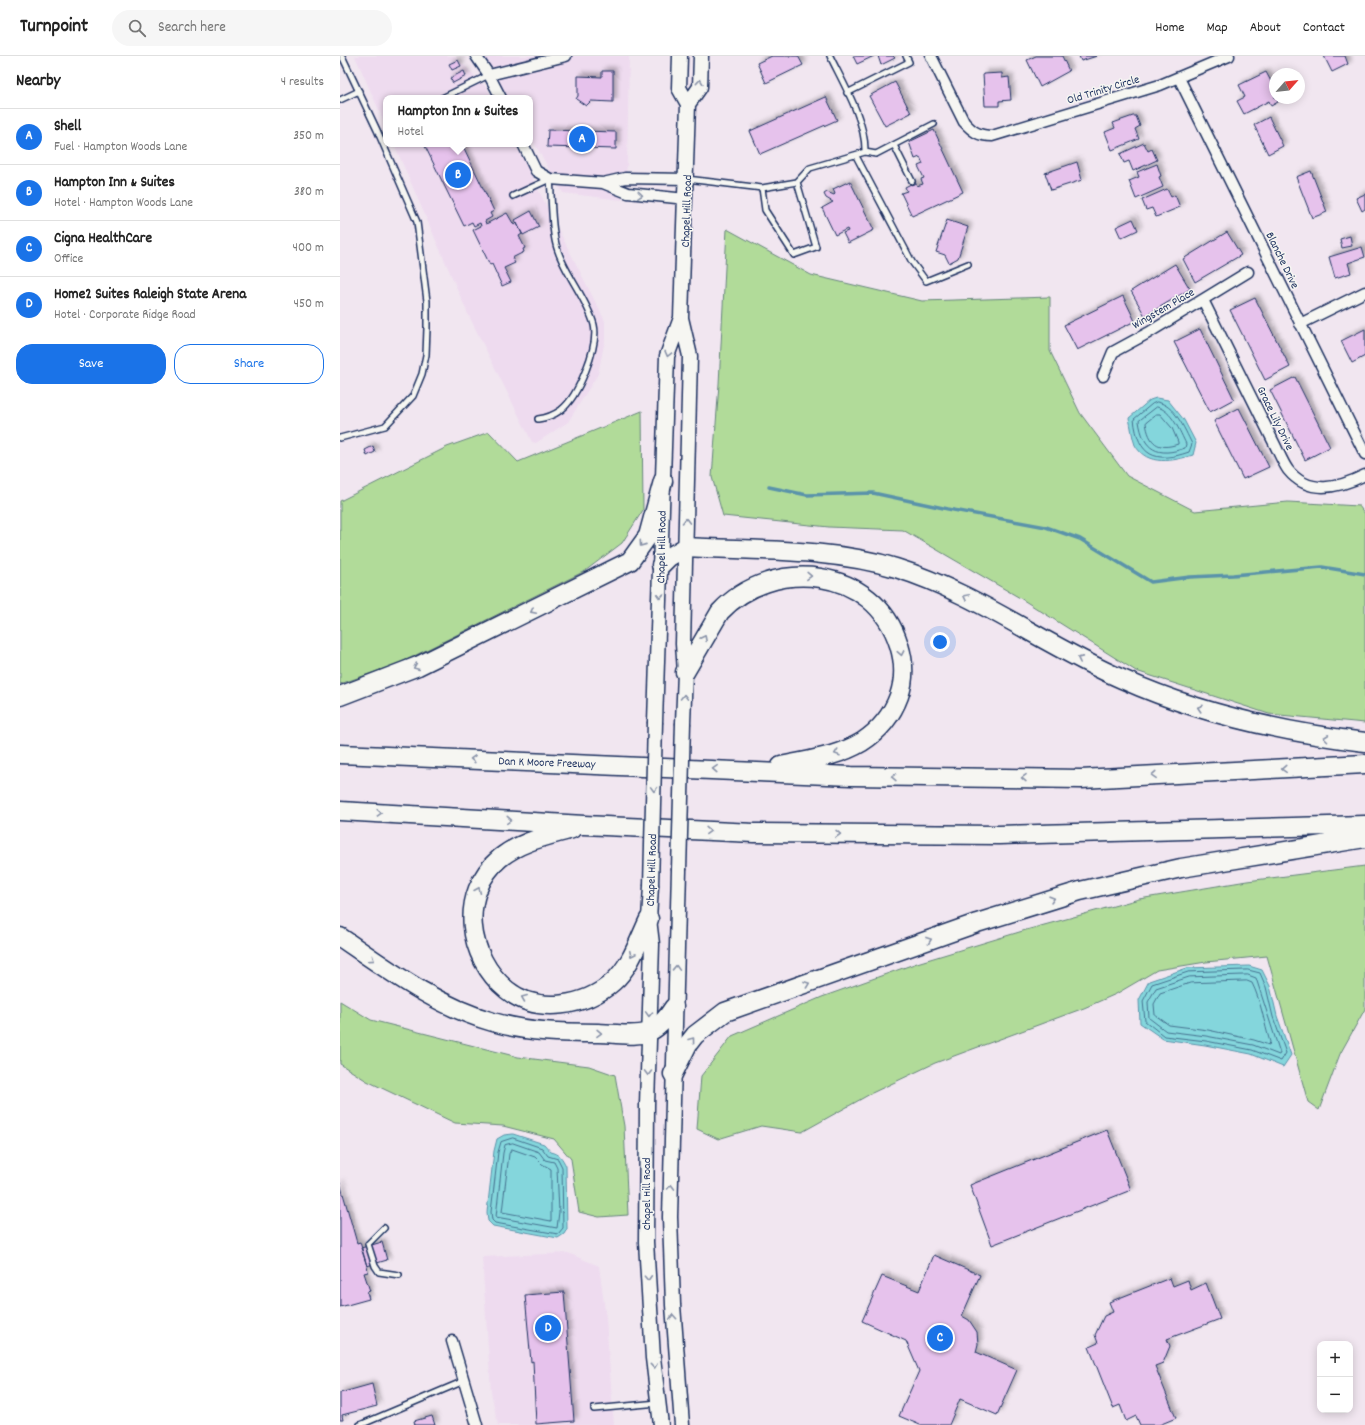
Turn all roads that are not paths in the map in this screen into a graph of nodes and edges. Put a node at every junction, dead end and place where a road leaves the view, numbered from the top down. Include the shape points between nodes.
1 (342, 56) edge
2 (476, 56) edge
3 (566, 56) edge
4 (680, 56) edge
5 (701, 56) edge
6 (830, 56) edge
7 (906, 56) edge
8 (931, 56) edge
9 (1229, 56) edge
10 (489, 75) junction
11 (1180, 78) junction
12 (359, 91) junction
13 (847, 93) junction
14 (448, 95) edge
15 (499, 95) edge
16 (340, 100) edge
17 (688, 104) junction
18 (934, 124) dead end
19 (383, 143) edge
20 (894, 145) junction
21 (385, 147) edge
22 (524, 147) edge
23 (865, 152) junction
24 (856, 156) junction
25 (550, 179) junction
26 (687, 179) junction
27 (912, 181) dead end
28 (797, 182) junction
29 (603, 183) junction
30 (762, 188) junction
31 (513, 196) dead end
32 (686, 199) junction
33 (968, 264) dead end
34 (1248, 272) dead end
35 (1365, 292) edge
36 (1203, 300) junction
37 (681, 318) junction
38 (1300, 324) junction
39 (1103, 376) dead end
40 (538, 419) dead end
41 (340, 438) edge
42 (1365, 454) edge
43 (1365, 475) edge
44 (663, 481) junction
45 (686, 547) junction
46 (661, 565) junction
47 (685, 672) junction
48 (340, 696) edge
49 (1365, 742) edge
50 (340, 754) edge
51 (1365, 764) edge
52 (754, 771) junction
53 (340, 811) edge
54 (584, 825) junction
55 (1365, 825) edge
56 (1365, 838) edge
57 (649, 919) junction
58 (340, 937) edge
59 (674, 1007) junction
60 (649, 1034) junction
61 (673, 1074) junction
62 (384, 1228) dead end
63 (399, 1275) dead end
64 (452, 1341) dead end
65 (464, 1381) junction
66 (658, 1403) junction
67 (594, 1409) dead end
68 (360, 1425) edge
69 (477, 1425) edge
70 (661, 1425) edge
71 (682, 1425) edge

1 - 12 lane
2 - 10 street
3 - 10 street
4 - 17 main road, Chapel Hill Road via 679,88
17 -> 5 main road via 700,87
6 - 13 lane
7 - 13 lane via 909,62
8 - 11 street, Old Trinity Circle via 964,122 981,136 1003,134
9 - 11 street, Old Trinity Circle
10 - 14 lane
10 - 15 street
11 - 38 street, Blanche Drive
12 - 16 lane
12 - 19 lane
13 - 23 lane via 862,127 866,143
17 - 26 main road, Chapel Hill Road
18 - 20 lane
20 - 23 lane via 876,154
20 - 27 lane
21 - 41 lane via 417,222 426,302 426,355 413,396 385,426
22 - 25 street via 536,170
23 - 24 lane
24 - 28 lane via 844,157 810,168
24 - 33 lane via 912,262 926,281
25 - 29 street
25 - 31 lane
25 - 40 lane via 558,252 591,318 594,333 586,371 573,396 561,410
26 - 29 street via 625,178
26 - 30 lane
26 - 32 main road, Chapel Hill Road
28 - 30 lane
28 - 30 lane via 816,247 794,255 765,210
29 -> 32 street via 628,194
32 - 37 main road, Chapel Hill Road
34 - 36 street, Wingstem Place
35 - 38 street
36 - 39 street, Wingstem Place via 1113,352
36 - 43 street, Grace Lily Drive via 1287,469 1294,477 1313,487 1328,488
37 -> 44 main road, Chapel Hill Road via 667,356
45 -> 37 main road, Chapel Hill Road via 690,356
38 - 42 street, Blanche Drive
44 - 46 main road, Chapel Hill Road
44 -> 48 highway via 648,536 630,561 418,666
45 - 46 highway
45 - 47 main road, Chapel Hill Road via 682,644
49 -> 45 highway via 1268,727 1173,700 1090,664 965,596 897,568 868,560 837,556
46 -> 57 main road, Chapel Hill Road, bridge
47 -> 52 highway via 727,604 745,591 767,581 792,576 828,578 862,595 887,618 897,639 903,671 897,702 882,724 862,742 842,751
59 -> 47 main road, Chapel Hill Road, bridge
52 -> 50 highway, Dan K Moore Freeway
51 -> 52 highway via 1081,779 851,776
53 -> 54 highway
54 -> 55 highway via 754,832 999,835
57 -> 54 highway via 632,956 614,981 594,996 579,1001 551,1005 523,998 508,991 483,962 473,932 473,908 480,886 492,866 522,845
61 -> 56 highway via 695,1035 725,1012 977,923 1133,878 1228,859
57 -> 60 main road, Chapel Hill Road via 652,944
58 -> 60 highway via 426,993 446,1004 494,1022 550,1031
59 - 60 highway via 664,1022
59 - 61 main road, Chapel Hill Road
60 -> 66 main road, Chapel Hill Road via 646,1242
71 -> 61 main road, Chapel Hill Road via 673,1305 670,1217
62 - 63 lane via 368,1244 372,1259 379,1272
64 - 65 street
65 - 68 lane
65 - 69 street
66 - 67 lane
66 - 70 main road, Chapel Hill Road

